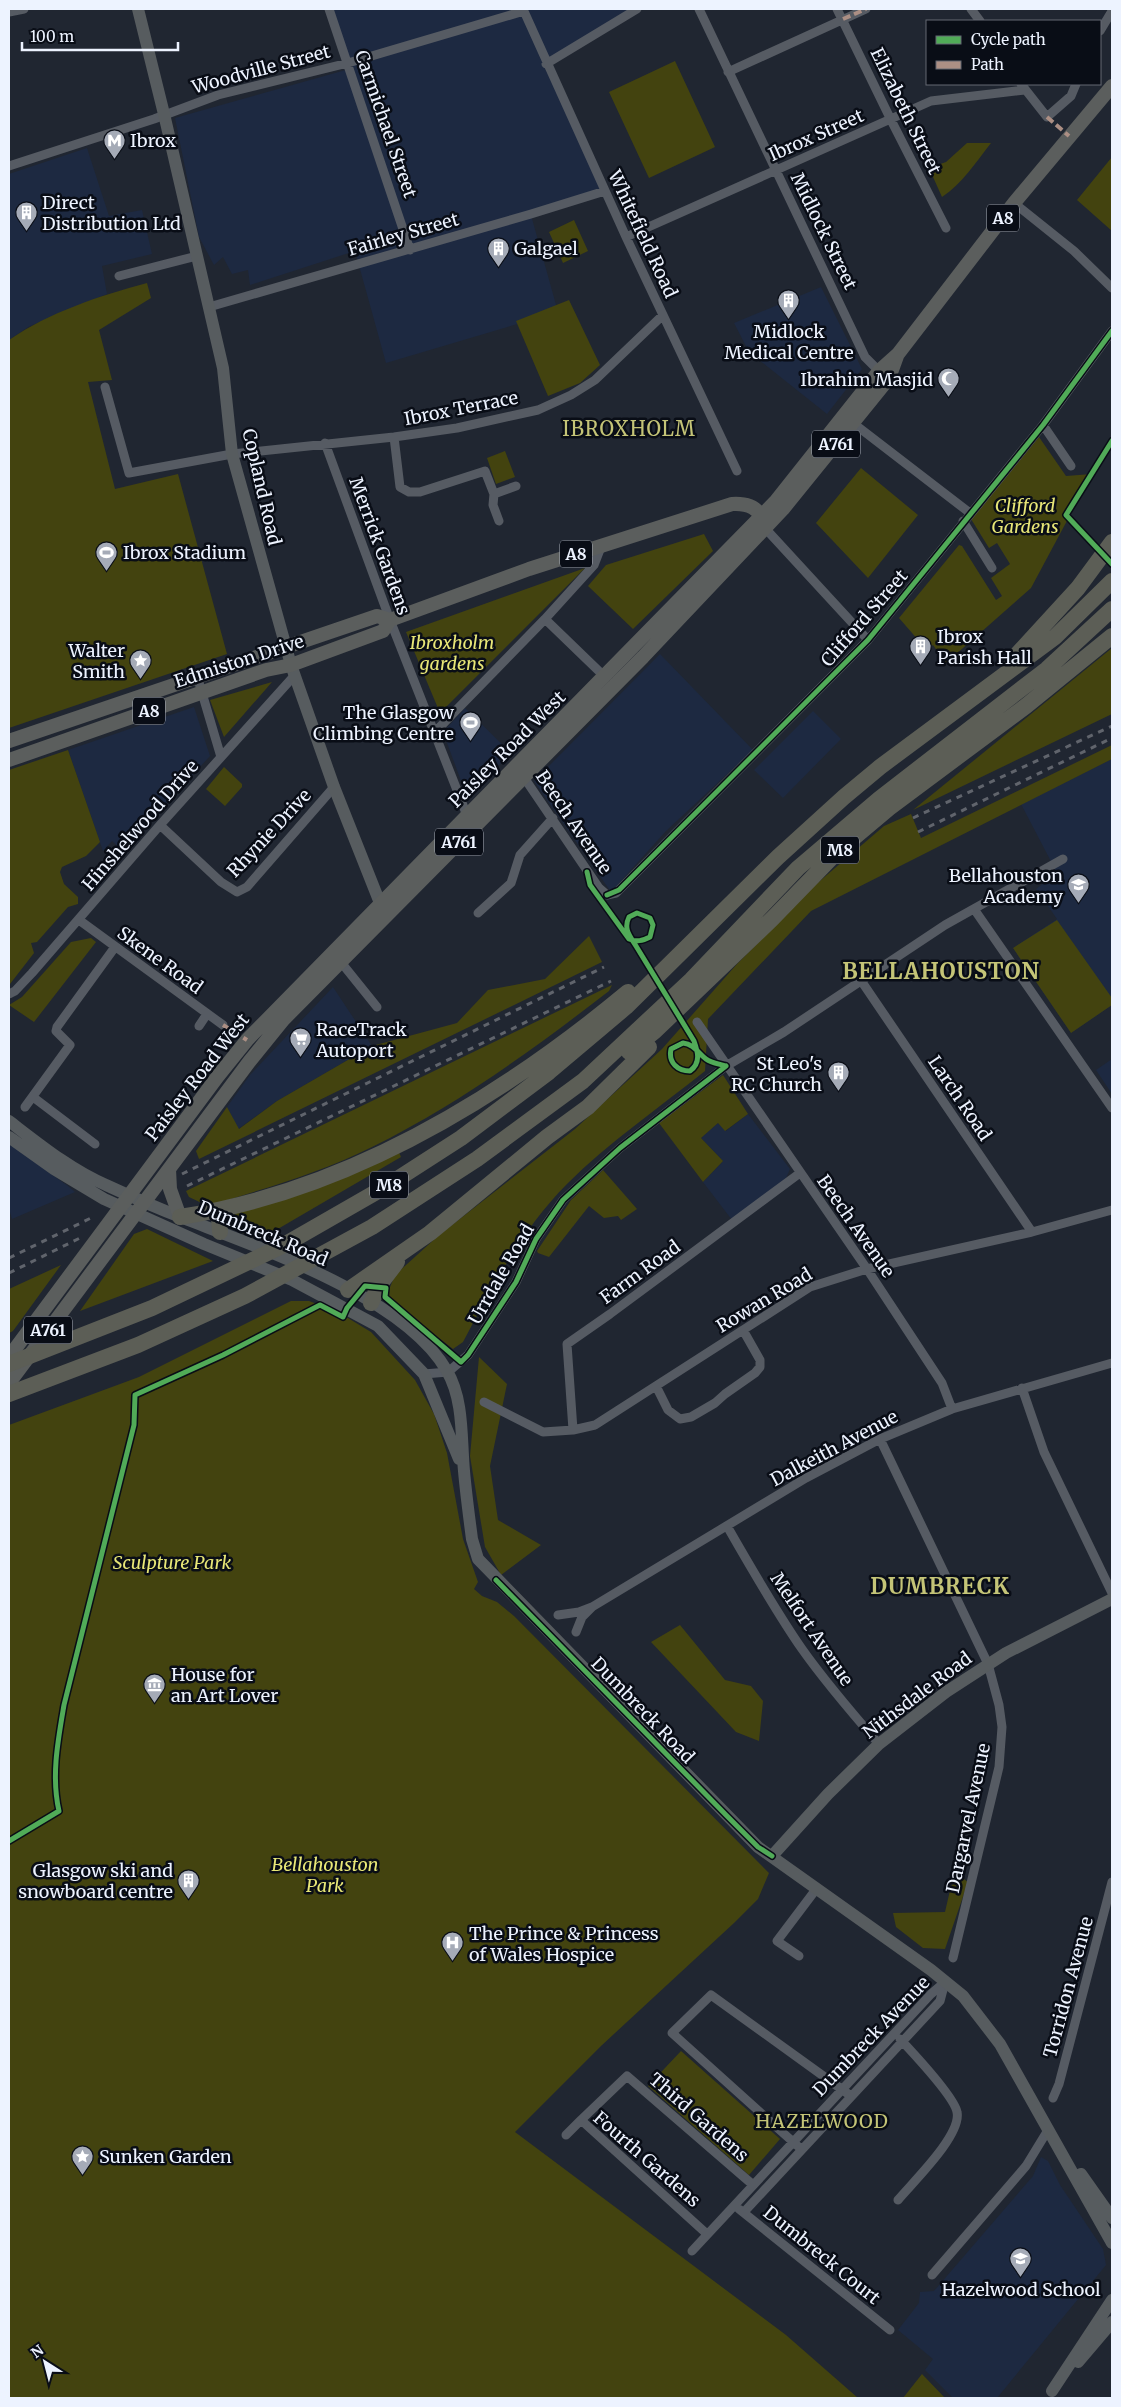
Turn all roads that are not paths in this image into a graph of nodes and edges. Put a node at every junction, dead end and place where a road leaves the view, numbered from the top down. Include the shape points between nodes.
1 (24, 9) edge
2 (138, 9) edge
3 (329, 9) edge
4 (637, 9) edge
5 (698, 9) edge
6 (837, 9) edge
7 (866, 9) edge
8 (971, 9) edge
9 (523, 10) edge
10 (1112, 11) edge
11 (9, 12) edge
12 (843, 20) junction
13 (979, 20) edge
14 (1101, 29) edge
15 (348, 63) junction
16 (546, 64) junction
17 (728, 72) junction
18 (1076, 85) edge
19 (1112, 86) edge
20 (1023, 87) edge
21 (164, 114) junction
22 (891, 120) junction
23 (9, 166) edge
24 (776, 170) junction
25 (605, 191) junction
26 (1014, 203) junction
27 (946, 228) dead end
28 (626, 237) junction
29 (410, 250) junction
30 (197, 256) junction
31 (119, 276) dead end
32 (1112, 288) edge
33 (209, 307) junction
34 (663, 315) junction
35 (1112, 331) edge
36 (898, 354) joint
37 (884, 375) junction
38 (105, 387) dead end
39 (853, 423) junction
40 (1043, 425) junction
41 (394, 437) junction
42 (325, 443) junction
43 (232, 454) junction
44 (1071, 466) dead end
45 (737, 471) dead end
46 (516, 486) dead end
47 (494, 494) junction
48 (970, 513) junction
49 (499, 521) dead end
50 (963, 521) junction
51 (763, 522) junction
52 (1112, 542) edge
53 (601, 547) junction
54 (992, 568) dead end
55 (1112, 582) edge
56 (1112, 609) edge
57 (545, 618) junction
58 (390, 620) junction
59 (1112, 636) edge
60 (868, 640) junction
61 (285, 647) junction
62 (292, 670) junction
63 (197, 676) junction
64 (605, 677) junction
65 (984, 689) junction
66 (202, 692) junction
67 (434, 733) junction
68 (9, 741) edge
69 (221, 757) junction
70 (9, 760) edge
71 (520, 772) junction
72 (334, 787) junction
73 (553, 818) junction
74 (470, 821) junction
75 (160, 825) junction
76 (1063, 859) dead end
77 (607, 895) joint
78 (380, 903) junction
79 (974, 908) junction
80 (478, 913) dead end
81 (79, 920) junction
82 (715, 920) junction
83 (115, 947) junction
84 (340, 961) junction
85 (717, 971) junction
86 (862, 982) junction
87 (9, 994) edge
88 (377, 1007) dead end
89 (207, 1014) junction
90 (697, 1022) dead end
91 (223, 1025) dead end
92 (199, 1026) dead end
93 (726, 1066) junction
94 (583, 1081) junction
95 (32, 1096) junction
96 (25, 1107) dead end
97 (1112, 1108) edge
98 (9, 1121) edge
99 (9, 1137) edge
100 (95, 1144) dead end
101 (169, 1169) junction
102 (800, 1173) junction
103 (129, 1195) junction
104 (145, 1202) junction
105 (120, 1206) junction
106 (224, 1210) junction
107 (1112, 1210) edge
108 (136, 1214) junction
109 (180, 1217) junction
110 (220, 1232) junction
111 (1032, 1232) junction
112 (411, 1246) junction
113 (224, 1252) junction
114 (867, 1269) junction
115 (343, 1287) junction
116 (328, 1298) junction
117 (372, 1303) junction
118 (742, 1330) junction
119 (9, 1361) edge
120 (1112, 1363) edge
121 (448, 1372) junction
122 (424, 1374) junction
123 (9, 1383) edge
124 (656, 1386) junction
125 (1022, 1388) junction
126 (9, 1394) edge
127 (484, 1402) dead end
128 (952, 1409) junction
129 (573, 1430) junction
130 (880, 1439) junction
131 (464, 1470) junction
132 (727, 1526) junction
133 (1112, 1592) edge
134 (1112, 1599) edge
135 (592, 1607) junction
136 (558, 1614) dead end
137 (576, 1632) dead end
138 (988, 1664) junction
139 (878, 1744) junction
140 (772, 1856) junction
141 (1112, 1882) edge
142 (817, 1888) junction
143 (799, 1956) dead end
144 (953, 1958) dead end
145 (945, 1982) junction
146 (895, 2033) junction
147 (903, 2042) junction
148 (843, 2090) junction
149 (851, 2096) junction
150 (1052, 2098) dead end
151 (581, 2120) junction
152 (1048, 2130) junction
153 (566, 2135) dead end
154 (792, 2141) junction
155 (801, 2149) junction
156 (752, 2184) junction
157 (898, 2200) dead end
158 (733, 2204) junction
159 (744, 2212) junction
160 (1112, 2218) edge
161 (706, 2234) junction
162 (1112, 2242) edge
163 (692, 2251) dead end
164 (932, 2275) dead end
165 (1112, 2300) edge
166 (1112, 2322) edge
167 (890, 2330) dead end
168 (1049, 2395) edge

1 - 11 street
2 - 21 main road, Copland Road
3 - 15 street, Carmichael Street
4 - 16 street
5 - 17 street, Midlock Street
6 - 12 street, Elizabeth Street
7 - 12 street
8 - 13 street
9 - 15 street, Woodville Street
9 - 16 street, Whitefield Road
10 - 14 street
12 - 17 street
12 - 22 street, Elizabeth Street
15 - 21 street, Woodville Street via 218,95
15 - 29 street, Carmichael Street
16 - 25 street, Whitefield Road
17 - 24 street, Midlock Street
18 - 20 street via 1071,96 1047,117
19 - 26 main road, Paisley Road West / A8
20 - 22 street, Ibrox Street via 931,101
21 - 23 street, Woodville Street
21 - 30 main road, Copland Road
22 - 24 street, Ibrox Street
22 - 27 street, Elizabeth Street
24 - 28 street, Ibrox Street
24 - 37 street, Midlock Street via 865,357
25 - 28 street, Whitefield Road
25 - 29 street, Fairley Street
26 - 32 street via 1074,251
26 - 36 main road, Paisley Road West / A8
28 - 34 street, Whitefield Road
29 - 33 street, Fairley Street
30 - 31 street
30 - 33 main road, Copland Road
33 - 43 main road, Copland Road via 223,368
34 - 41 street, Ibrox Terrace via 595,380 561,400 538,410 468,426
34 - 45 street, Whitefield Road
35 - 40 street, Clifford Street
36 - 37 main road, Paisley Road West / A761
37 - 39 main road, Paisley Road West / A761
37 - 51 main road, Paisley Road West / A761 via 775,502
38 - 43 street, Ibrox Terrace via 129,473
39 - 48 street
39 - 51 main road, Paisley Road West / A761
40 - 44 street
40 - 48 street, Clifford Street
41 - 42 street, Ibrox Terrace
41 - 47 street via 400,487 409,492 420,492 485,471
42 - 43 street, Ibrox Terrace
42 - 58 street, Merrick Gardens
43 - 61 main road, Copland Road
46 - 47 street
47 - 49 street via 493,505
48 - 50 street, Clifford Street
50 - 54 street
50 - 60 street, Clifford Street
51 - 53 main road, Edmiston Drive / A8 via 751,506 732,504
51 - 60 street
51 - 64 main road, Paisley Road West / A761
51 - 71 main road, Paisley Road West / A761 via 643,657
52 - 65 highway, M8 via 1078,588
53 - 57 street via 594,564
53 - 58 main road, Edmiston Drive / A8 via 529,569
55 - 65 highway, M8 via 1055,637
56 - 94 highway, M8 via 1047,669 879,799 798,868 691,980
57 - 64 street
57 - 67 street
58 - 61 main road, Edmiston Drive / A8 via 377,616
58 - 62 main road, Edmiston Drive / A8 via 383,631
58 - 67 street, Merrick Gardens
59 - 85 highway, M8 via 839,850
60 - 77 street, Clifford Street via 619,890
61 - 62 main road, Copland Road
61 - 63 main road, Edmiston Drive / A8
62 - 66 main road, Edmiston Drive / A8 via 266,670
62 - 69 street, Hinshelwood Drive
62 - 72 main road, Copland Road
63 - 66 street
63 - 68 main road, Edmiston Drive / A8
64 - 71 main road, Paisley Road West / A761
65 - 82 highway, M8 via 880,767 810,826
66 - 69 street
66 - 70 main road, Edmiston Drive / A8
67 - 74 street, Merrick Gardens
69 - 75 street, Hinshelwood Drive
71 - 73 street, Beech Avenue
71 - 74 main road, Paisley Road West / A761
72 - 75 street, Rhynie Drive via 247,887 237,892 221,882
72 - 78 main road, Copland Road
73 - 77 street, Beech Avenue via 587,872
73 - 80 street via 520,855 511,883
74 - 78 main road, Paisley Road West / A761
74 - 84 main road, Paisley Road West / A761
75 - 81 street, Hinshelwood Drive
76 - 79 street, Urrdale Road
78 - 103 main road, Paisley Road West / A761 via 247,1040
79 - 86 street, Urrdale Road via 920,940
79 - 97 street
81 - 83 street, Skene Road
81 - 87 street, Hinshelwood Drive
82 - 106 highway, M8 via 583,1027 508,1082 450,1117 386,1152 341,1171
82 - 119 highway, M8 via 588,1040 499,1110 419,1166 284,1246 196,1289 81,1337
83 - 89 street, Skene Road
83 - 95 street via 57,1026 56,1031 70,1045
84 - 88 street
84 - 101 main road, Paisley Road West / A761 via 271,1034
85 - 94 highway, M8 via 614,1065
85 - 112 highway via 691,1007 588,1107
86 - 93 street, Urrdale Road
86 - 111 street, Larch Road
89 - 91 street, Skene Road
89 - 92 street
90 - 93 street, Beech Avenue
93 - 102 street, Beech Avenue
93 - 121 street, Urrdale Road via 620,1148 563,1200 536,1239 516,1282 468,1355
94 - 126 highway, M8 via 462,1169 313,1261 185,1324 84,1367
95 - 96 street
95 - 100 street
98 - 103 main road, Dumbreck Road via 78,1169
99 - 105 main road, Dumbreck Road via 56,1170
101 - 104 main road, Paisley Road West / A761
101 - 109 main road via 170,1189
102 - 114 street, Beech Avenue
102 - 129 street, Farm Road via 567,1344
103 - 104 main road, Dumbreck Road
103 - 105 main road, Paisley Road West / A761
104 - 108 main road, Paisley Road West / A761
104 - 109 main road, Dumbreck Road
105 - 108 main road, Dumbreck Road
105 - 119 main road, Paisley Road West / A761
106 - 109 highway, M8
106 - 110 highway via 219,1217
107 - 111 street, Rowan Road
108 - 113 main road, Dumbreck Road
108 - 123 main road, Paisley Road West / A761
109 - 110 main road, Dumbreck Road
110 - 113 main road
110 - 115 main road, Dumbreck Road via 289,1259
111 - 114 street, Rowan Road
112 - 115 highway
112 - 117 highway via 386,1274
113 - 116 main road, Dumbreck Road
114 - 118 street, Rowan Road via 810,1287
114 - 128 street, Beech Avenue via 942,1383
115 - 116 main road
115 - 117 main road, Dumbreck Road
116 - 122 main road, Dumbreck Road via 378,1326
117 - 121 main road, Dumbreck Road via 412,1330
118 - 124 street, Rowan Road
118 - 124 street via 760,1360 760,1367 715,1403 691,1417 680,1419 668,1410
120 - 125 street, Dalkeith Avenue
121 - 122 street
121 - 131 main road, Dumbreck Road via 459,1405
122 - 131 main road, Dumbreck Road
124 - 129 street, Rowan Road via 595,1425
125 - 128 street, Dalkeith Avenue
125 - 133 street via 1044,1452
127 - 129 street, Rowan Road via 543,1432
128 - 130 street, Dalkeith Avenue
130 - 132 street, Dalkeith Avenue
130 - 138 street, Dargarvel Avenue
131 - 140 main road, Dumbreck Road via 472,1539 478,1560 718,1807 758,1847
132 - 135 street, Dalkeith Avenue
132 - 139 street, Melfort Avenue via 802,1648
134 - 138 main road, Nithsdale Road
135 - 136 street, Dalkeith Avenue
135 - 137 street, Dalkeith Avenue via 582,1617
138 - 139 main road, Nithsdale Road
138 - 144 street, Dargarvel Avenue via 999,1704 1001,1750
139 - 140 main road, Nithsdale Road
140 - 142 main road, Dumbreck Road
141 - 150 street, Torridon Avenue via 1059,2084
142 - 143 street via 777,1941
142 - 145 main road, Dumbreck Road
145 - 146 street, Dumbreck Avenue
145 - 147 street, Dumbreck Avenue via 940,2001
145 - 152 main road, Dumbreck Road via 969,2003 1000,2044
146 - 147 street
146 - 148 street, Dumbreck Avenue
147 - 149 street, Dumbreck Avenue
147 - 157 street via 946,2093 955,2106 957,2116 953,2133
148 - 149 street
148 - 154 street, Dumbreck Avenue
148 - 154 street via 711,1995 672,2033
149 - 155 street, Dumbreck Avenue
151 - 153 street, Fourth Gardens
151 - 156 street, Third Gardens via 627,2076
151 - 161 street, Fourth Gardens
152 - 160 main road, Dumbreck Road
152 - 162 main road, Dumbreck Road
152 - 164 street via 1026,2166
154 - 155 street
154 - 156 street, Dumbreck Avenue
155 - 159 street, Dumbreck Avenue
156 - 158 street, Dumbreck Avenue
158 - 159 street, Dumbreck Court
158 - 161 street, Dumbreck Avenue
159 - 167 street, Dumbreck Court
161 - 163 street, Dumbreck Avenue
165 - 168 main road
166 - 168 main road

